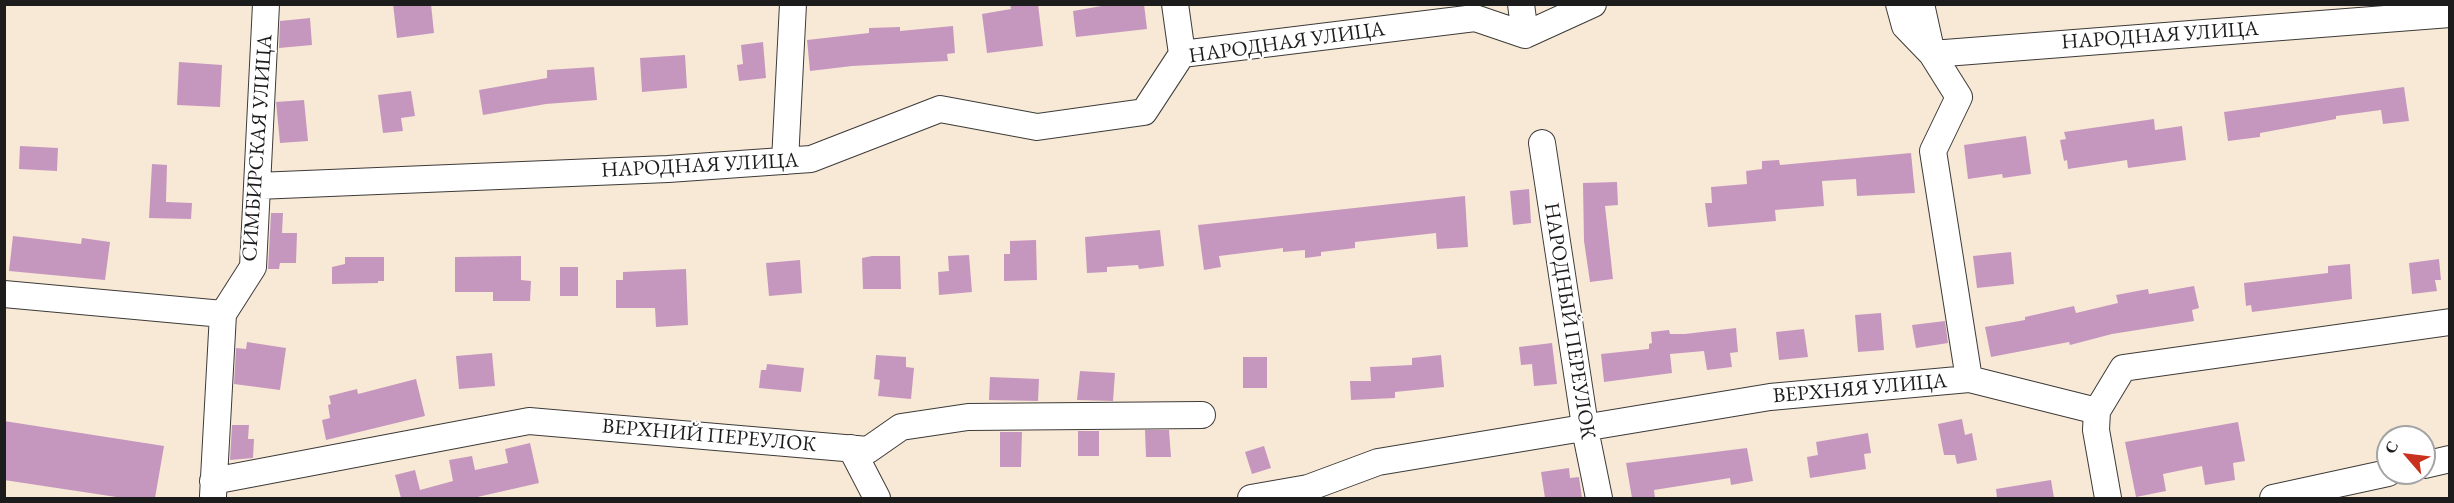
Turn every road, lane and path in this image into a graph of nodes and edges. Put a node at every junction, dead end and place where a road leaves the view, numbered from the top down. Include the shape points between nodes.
1 (266, 4) edge
2 (793, 4) edge
3 (1175, 4) edge
4 (1521, 4) edge
5 (1593, 4) edge
6 (1899, 4) edge
7 (1921, 4) edge
8 (2450, 14) edge
9 (1525, 35) junction
10 (1182, 54) junction
11 (1932, 54) junction
12 (1542, 143) dead end
13 (785, 161) junction
14 (257, 186) junction
15 (4, 294) edge
16 (223, 314) junction
17 (2450, 322) edge
18 (1969, 379) junction
19 (2097, 411) junction
20 (1202, 415) dead end
21 (1585, 426) junction
22 (851, 448) junction
23 (2376, 476) edge
24 (213, 490) edge
25 (877, 498) edge
26 (1251, 498) edge
27 (1599, 498) edge
28 (2108, 498) edge
29 (2273, 498) edge

1 - 14 street, СИМБИРСКАЯ УЛИЦА
2 - 13 street
3 - 10 street
4 - 9 street
5 - 9 street
6 - 11 street via 1905,26
7 - 11 street
8 - 11 street, НАРОДНАЯ УЛИЦА
9 - 10 street, НАРОДНАЯ УЛИЦА via 1474,18
10 - 13 street, НАРОДНАЯ УЛИЦА via 1144,112 1037,127 940,109 811,159
11 - 18 street via 1959,97 1933,152
12 - 21 street, НАРОДНЫЙ ПЕРЕУЛОК
13 - 14 street, НАРОДНАЯ УЛИЦА
14 - 16 street, СИМБИРСКАЯ УЛИЦА via 253,267
15 - 16 street
16 - 24 street, СИМБИРСКАЯ УЛИЦА
17 - 19 street via 2123,368
18 - 19 street, ВЕРХНЯЯ УЛИЦА
18 - 21 street, ВЕРХНЯЯ УЛИЦА via 1770,397
19 - 28 street via 2096,430
20 - 22 street, ВЕРХНИЙ ПЕРЕУЛОК via 968,417 901,427 868,450
21 - 26 street, ВЕРХНЯЯ УЛИЦА via 1378,462 1308,488
21 - 27 street, НАРОДНЫЙ ПЕРЕУЛОК
22 - 24 street, ВЕРХНИЙ ПЕРЕУЛОК via 529,421
22 - 25 street
23 - 29 street

